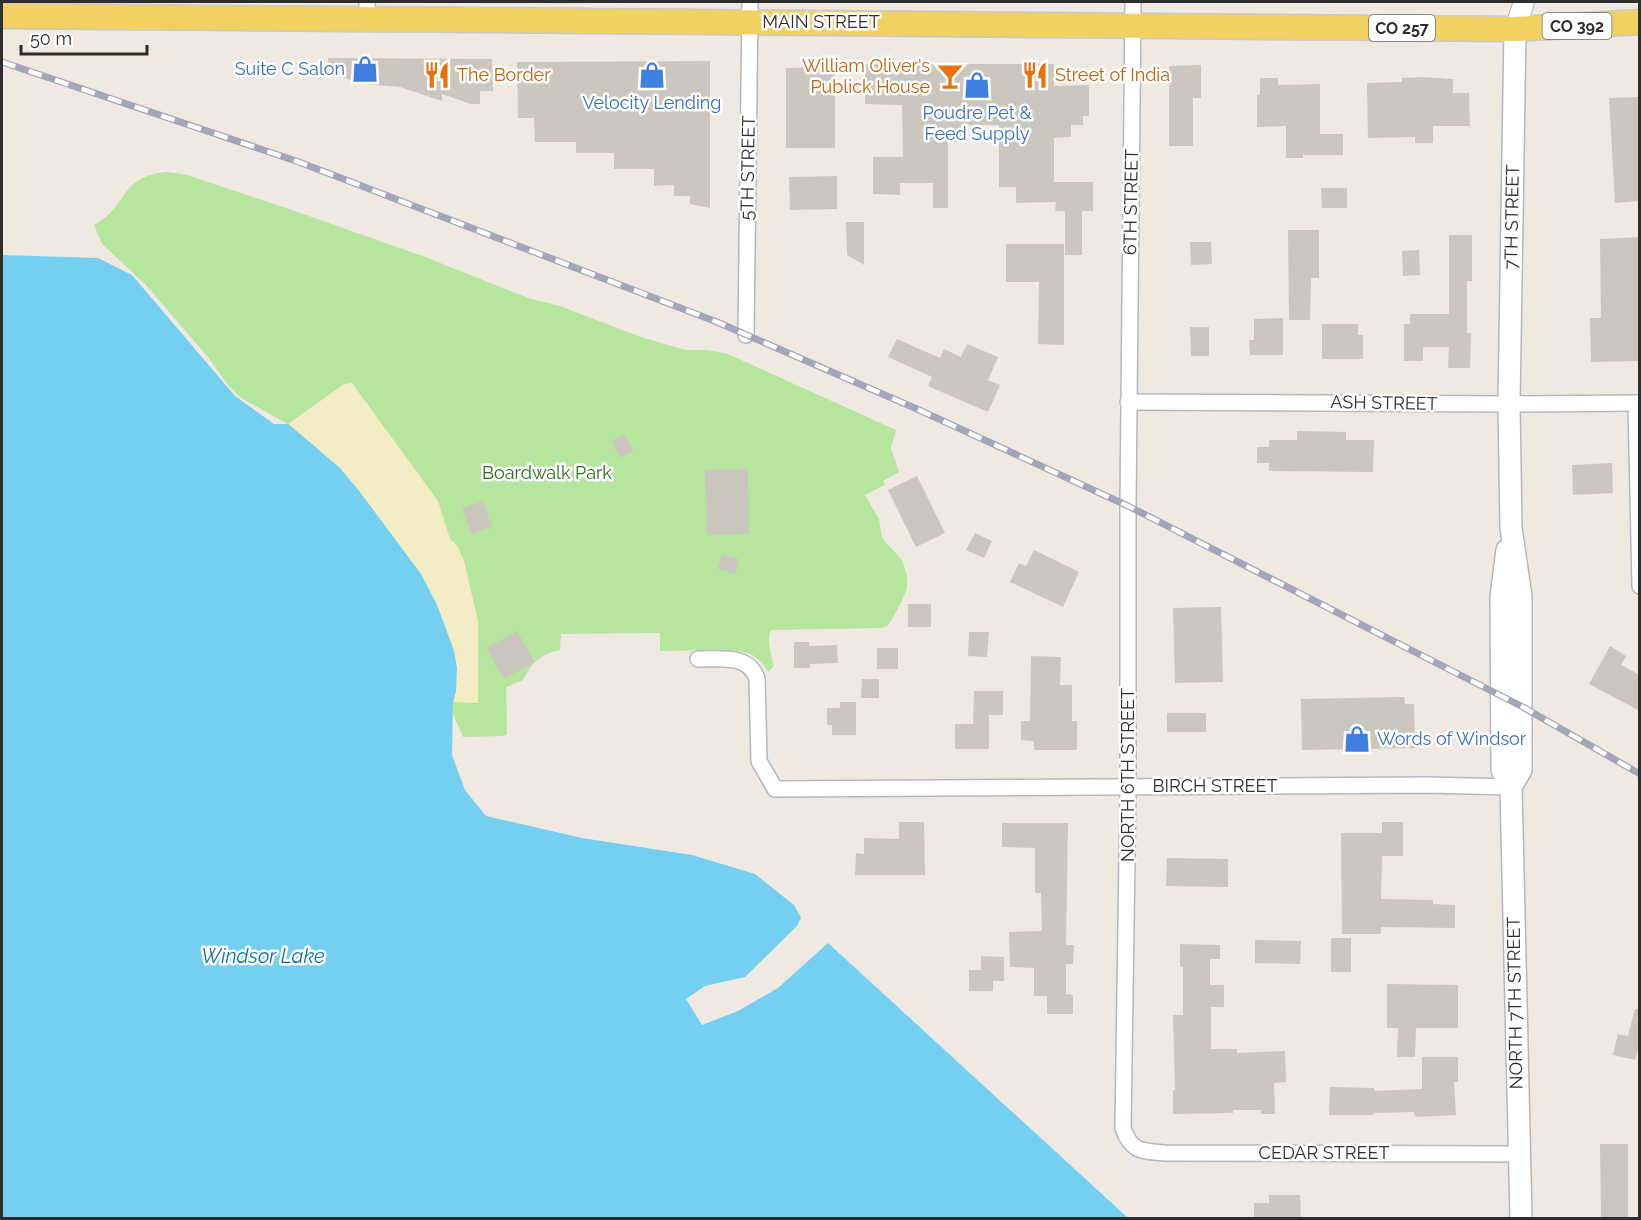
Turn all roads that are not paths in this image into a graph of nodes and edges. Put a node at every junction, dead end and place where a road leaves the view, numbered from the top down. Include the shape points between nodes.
1 (1133, 2) edge
2 (1511, 2) edge
3 (1524, 2) edge
4 (367, 10) edge
5 (750, 12) edge
6 (2, 16) edge
7 (1640, 22) edge
8 (1133, 26) junction
9 (1515, 29) junction
10 (746, 335) dead end
11 (1128, 402) junction
12 (1638, 403) edge
13 (1509, 404) junction
14 (1640, 586) edge
15 (698, 659) dead end
16 (1128, 787) junction
17 (1510, 787) junction
18 (1132, 1145) joint
19 (1518, 1154) junction
20 (1521, 1218) edge

1 - 8 street, 6TH STREET
2 - 9 street, 7TH STREET
3 - 9 street, 7TH STREET
4 - 5 main road, MAIN STREET / CO 257
4 - 6 main road, MAIN STREET / CO 257
5 - 8 main road, MAIN STREET / CO 257
5 - 10 street, 5TH STREET
7 - 9 main road, MAIN STREET / CO 392
8 - 9 main road, MAIN STREET / CO 257
8 - 11 street, 6TH STREET
9 - 13 main road, 7TH STREET
11 - 13 street, ASH STREET
11 - 16 street, NORTH 6TH STREET
12 - 13 street, ASH STREET
12 - 14 street
13 - 17 main road, NORTH 7TH STREET via 1511,528 1501,597 1502,770
15 - 16 street, BIRCH STREET via 743,661 752,667 757,678 759,761 776,789
16 - 17 street, BIRCH STREET
16 - 18 street, NORTH 6TH STREET via 1124,1128
17 - 19 main road, NORTH 7TH STREET
18 - 19 street, CEDAR STREET via 1164,1153
19 - 20 main road, NORTH 7TH STREET

